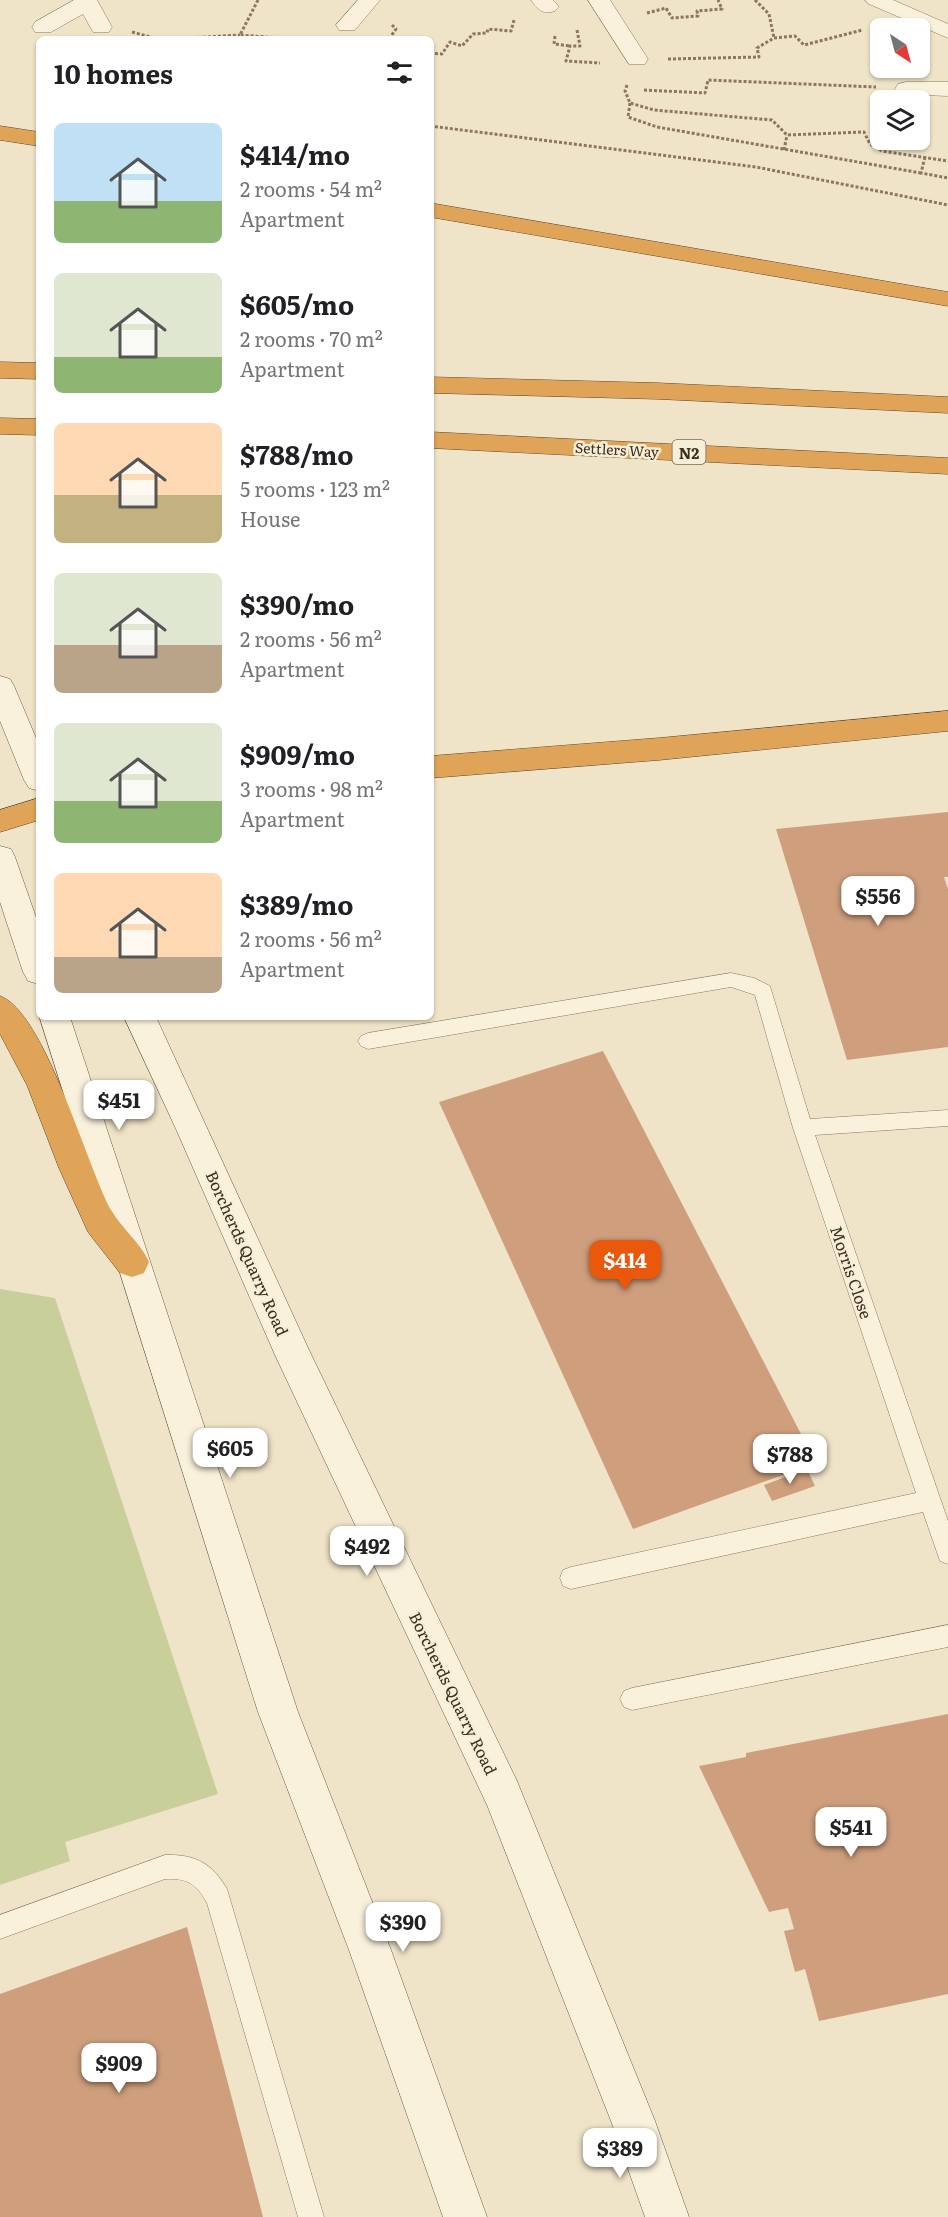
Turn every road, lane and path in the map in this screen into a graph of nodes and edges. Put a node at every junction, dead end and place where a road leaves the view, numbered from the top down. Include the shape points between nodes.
1 (258, 0) edge
2 (369, 0) edge
3 (599, 0) edge
4 (718, 0) edge
5 (755, 0) edge
6 (876, 0) edge
7 (86, 1) edge
8 (545, 4) edge
9 (612, 20) junction
10 (347, 25) dead end
11 (43, 27) dead end
12 (101, 27) dead end
13 (868, 29) dead end
14 (948, 32) edge
15 (240, 35) junction
16 (233, 36) edge
17 (243, 36) edge
18 (774, 38) junction
19 (434, 53) edge
20 (637, 59) junction
21 (906, 89) joint
22 (948, 89) edge
23 (625, 91) junction
24 (630, 103) junction
25 (434, 127) edge
26 (0, 133) edge
27 (787, 135) junction
28 (36, 139) edge
29 (870, 144) edge
30 (784, 150) junction
31 (880, 150) edge
32 (925, 157) junction
33 (948, 161) edge
34 (921, 173) junction
35 (948, 178) edge
36 (948, 205) edge
37 (434, 211) edge
38 (948, 299) edge
39 (5, 370) edge
40 (36, 371) edge
41 (434, 385) edge
42 (948, 405) edge
43 (434, 440) edge
44 (948, 466) edge
45 (0, 686) edge
46 (948, 721) edge
47 (436, 767) edge
48 (36, 773) edge
49 (36, 810) edge
50 (0, 821) edge
51 (0, 857) edge
52 (36, 963) edge
53 (0, 1009) edge
54 (55, 1020) edge
55 (141, 1020) edge
56 (368, 1041) dead end
57 (948, 1118) edge
58 (802, 1128) junction
59 (132, 1262) junction
60 (929, 1500) junction
61 (948, 1554) edge
62 (571, 1578) dead end
63 (948, 1636) edge
64 (632, 1699) dead end
65 (0, 1927) edge
66 (311, 2217) edge
67 (465, 2217) edge
68 (667, 2217) edge

1 - 15 path
2 - 10 main road
3 - 9 main road
4 - 9 path via 722,9 697,11 698,16 672,18 666,8
5 - 18 path via 769,14
6 - 14 main road
7 - 11 main road
7 - 12 main road
8 - 19 path via 513,12 515,24 511,31 488,28 487,33 473,34 462,46 450,42 442,54
9 - 20 main road
13 - 18 path via 804,45 795,36
15 - 16 path
15 - 17 path
18 - 20 path via 757,48 759,57
20 - 23 path
21 - 22 main road
21 - 23 path via 708,80 705,93
23 - 24 path
24 - 27 path via 654,110 772,120
24 - 30 path via 628,117 657,127
25 - 36 path via 756,167
26 - 28 highway
27 - 29 path via 864,132
27 - 30 path
30 - 34 path
31 - 32 path
32 - 33 path
32 - 34 path
34 - 35 path
37 - 38 highway
39 - 40 highway
41 - 42 highway
43 - 44 highway, Settlers Way / N2
45 - 48 main road
46 - 47 highway
49 - 50 highway
51 - 52 main road
53 - 59 highway via 34,1063 101,1225
54 - 59 main road
55 - 68 main road, Borcherds Quarry Road via 298,1365 503,1795 633,2121
56 - 58 lane, Morris Close via 731,980 747,983 763,992
57 - 58 lane
58 - 60 lane, Morris Close
59 - 67 main road via 278,1712 370,1950
60 - 61 lane, Morris Close
60 - 62 lane
63 - 64 lane
65 - 66 lane via 165,1867 185,1866 205,1874 218,1898

